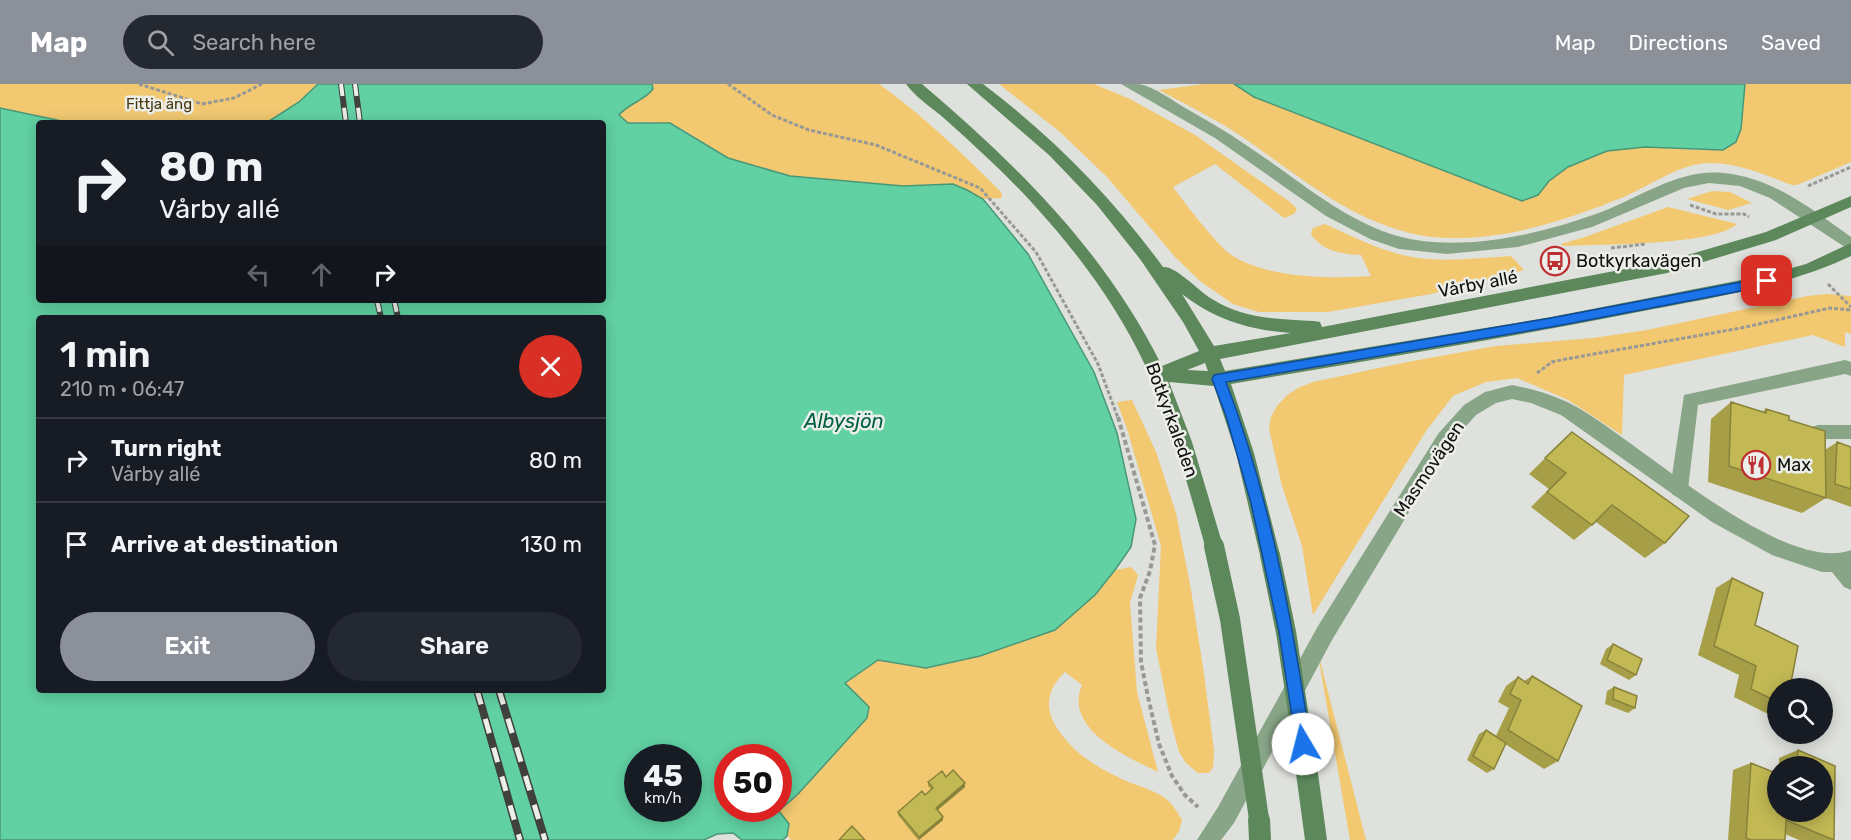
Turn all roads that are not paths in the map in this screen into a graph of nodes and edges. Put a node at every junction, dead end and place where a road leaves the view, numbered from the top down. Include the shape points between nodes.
1 (913, 84) edge
2 (974, 84) edge
3 (1128, 84) edge
4 (1851, 201) edge
5 (1813, 218) junction
6 (1851, 247) edge
7 (1145, 253) junction
8 (1352, 328) junction
9 (1209, 354) junction
10 (1851, 369) edge
11 (1157, 375) junction
12 (1218, 379) junction
13 (1818, 432) edge
14 (1851, 432) edge
15 (1679, 489) junction
16 (1844, 561) edge
17 (1851, 581) edge
18 (1259, 833) edge
19 (1316, 837) edge
20 (1208, 840) edge

1 - 11 main road, Botkyrkaleden via 966,128 1046,205 1114,294
2 - 7 main road via 1070,165
3 - 5 street via 1172,105 1248,153 1333,214 1384,237 1422,247 1486,247 1539,238 1688,182 1709,178 1761,188
4 - 5 main road, Vårby allé
5 - 6 street
5 - 8 main road, Vårby allé via 1771,236 1667,267
6 - 12 main road via 1811,268 1767,281
7 - 8 main road via 1198,300 1228,317 1259,324
7 - 9 main road
8 - 9 main road, Vårby allé
9 - 11 main road, Vårby allé
9 - 12 main road
10 - 15 street via 1845,367 1690,400
11 - 12 main road
11 - 18 main road, Botkyrkaleden, bridge via 1214,546 1230,619
12 - 19 main road, bridge via 1233,416 1270,555 1286,632
13 - 14 street
15 - 16 street, Masmovägen via 1738,528 1779,549 1805,559
15 - 20 street, Masmovägen via 1567,410 1533,396 1512,393 1491,397 1470,410 1444,439 1325,633 1226,815
16 - 17 street

